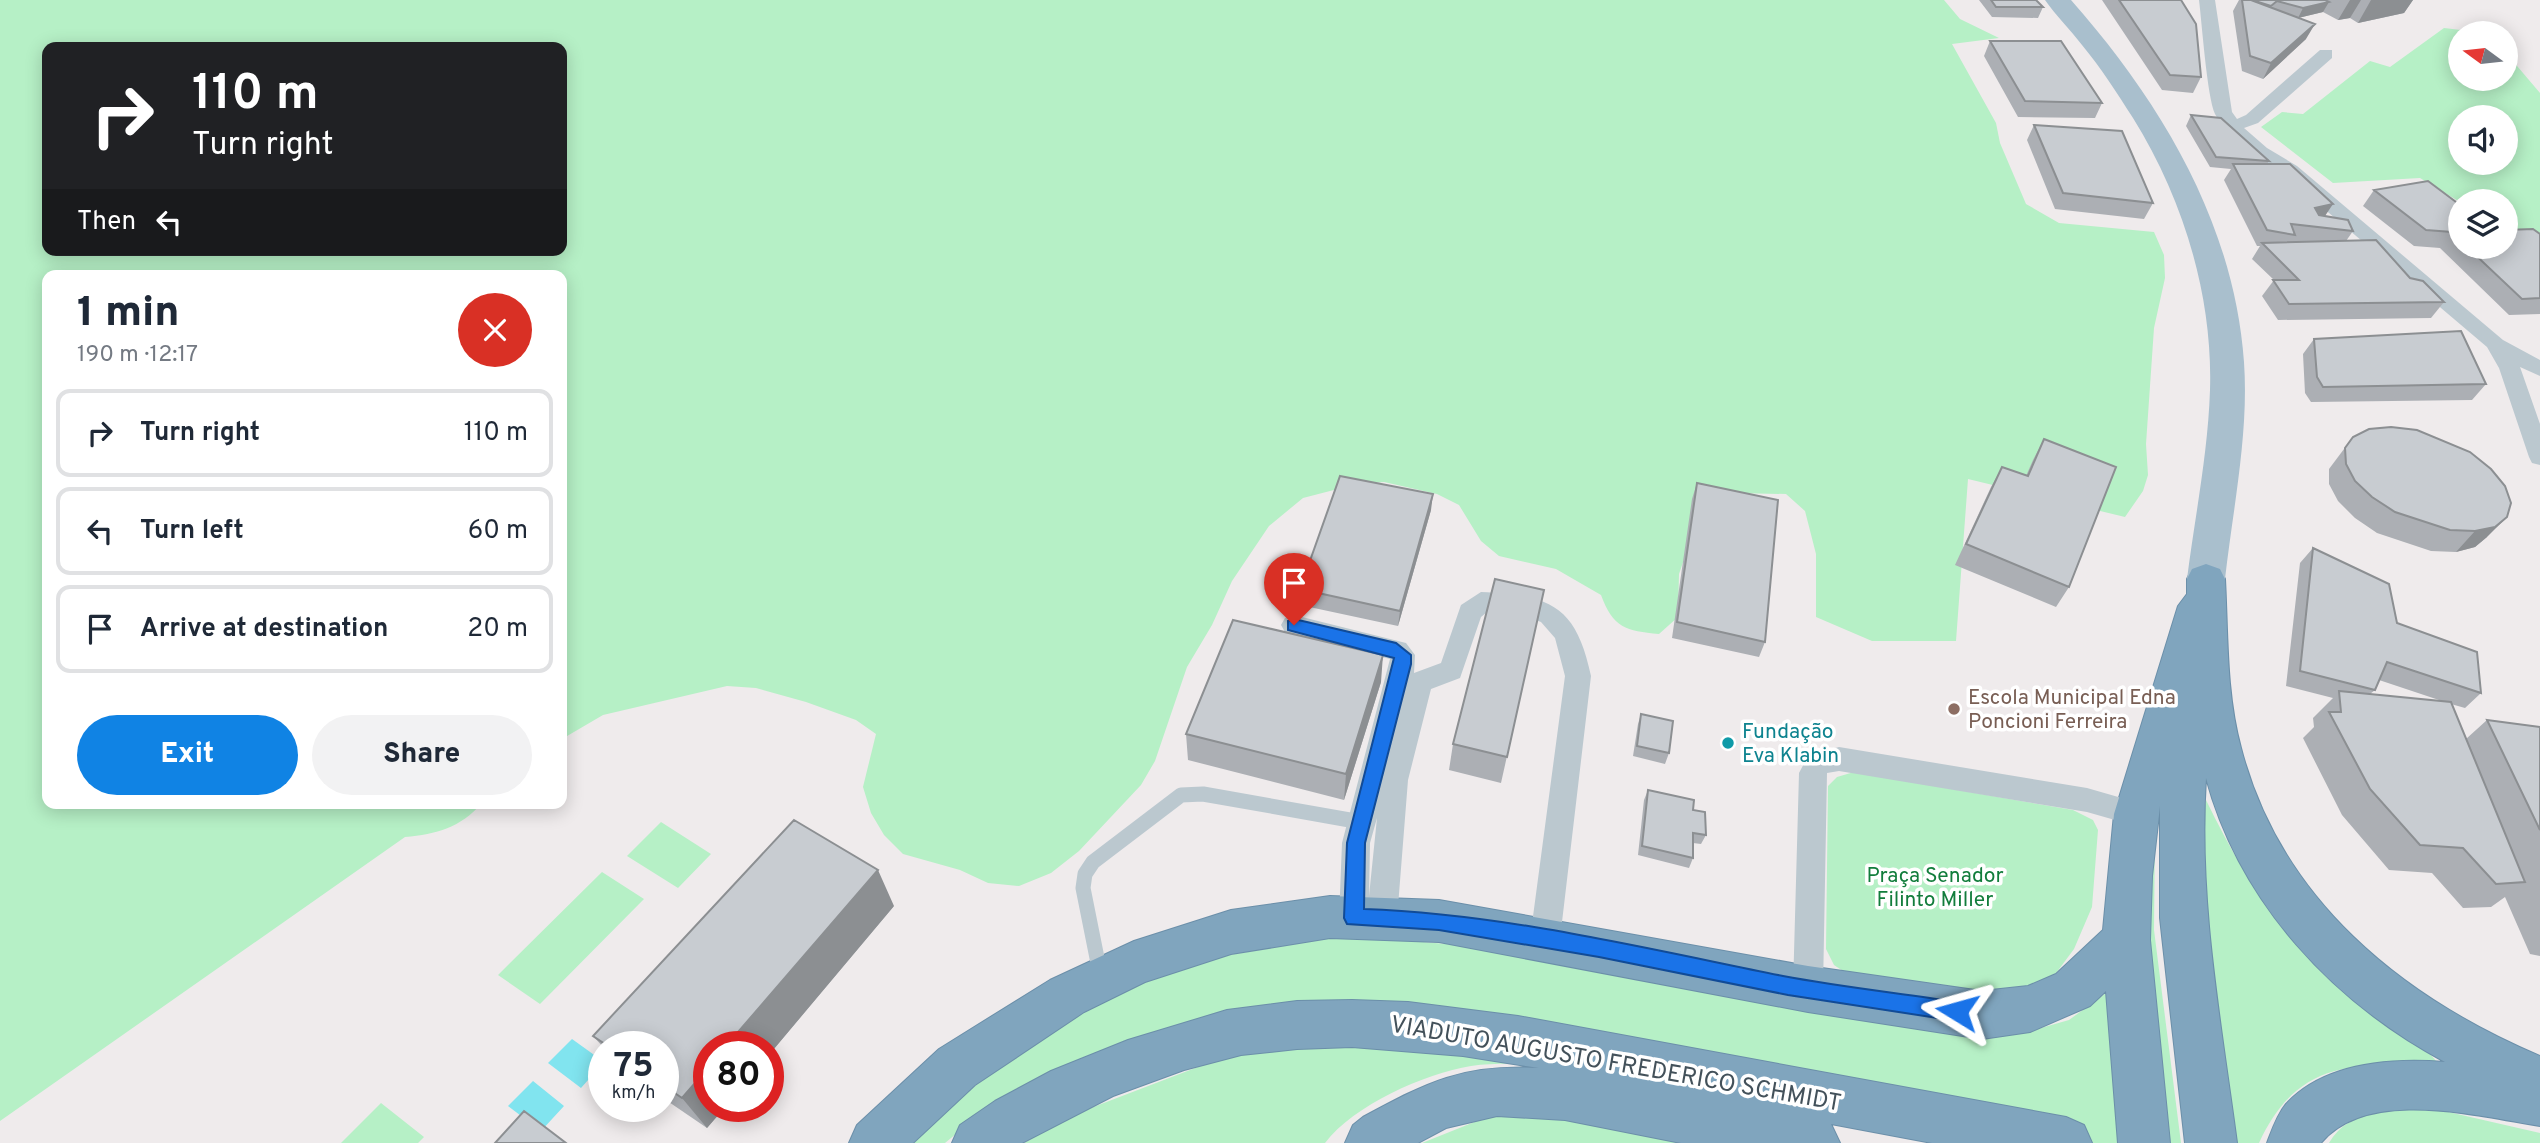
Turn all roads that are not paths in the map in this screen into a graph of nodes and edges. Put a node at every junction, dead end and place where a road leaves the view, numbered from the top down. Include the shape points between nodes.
1 (2207, 0) edge
2 (2067, 6) edge
3 (2326, 54) dead end
4 (2232, 127) junction
5 (2495, 343) junction
6 (2540, 369) edge
7 (2540, 457) edge
8 (2202, 594) junction
9 (1294, 625) dead end
10 (2136, 814) junction
11 (1361, 822) junction
12 (1368, 918) junction
13 (1545, 939) junction
14 (2126, 940) junction
15 (1101, 980) junction
16 (1808, 989) junction
17 (2540, 1081) edge
18 (2540, 1100) edge
19 (875, 1143) edge
20 (978, 1143) edge
21 (1371, 1143) edge
22 (1814, 1143) edge
23 (2066, 1143) edge
24 (2144, 1143) edge
25 (2211, 1143) edge
26 (2293, 1143) edge

1 - 4 street via 2223,112
2 - 8 main road via 2139,102 2170,161 2193,213 2222,310 2227,364 2225,419
3 - 4 street via 2252,118
4 - 5 street via 2261,155 2290,170
5 - 6 street
5 - 7 street via 2510,368
8 - 10 highway
8 - 17 highway via 2212,707 2229,783 2279,887 2323,941 2369,985 2434,1029
8 - 25 highway via 2182,824 2183,918
9 - 11 street via 1402,655
10 - 14 highway
10 - 16 street via 2087,800 1839,759 1818,764 1813,773
11 - 12 street via 1356,843
11 - 15 lane via 1203,794 1181,795 1093,862 1085,874 1083,888
12 - 13 highway via 1439,921
12 - 13 street via 1394,780 1419,685 1425,678 1451,671 1470,612 1481,602 1501,603 1545,611 1563,624 1573,644 1578,676
12 - 15 highway via 1330,916 1231,932 1134,963
13 - 16 highway
14 - 16 highway via 2073,990 2030,1009 1982,1015
14 - 24 highway
15 - 19 highway via 1067,996 957,1068
18 - 26 highway via 2405,1084 2344,1095 2306,1120
20 - 23 highway, VIADUTO AUGUSTO FREDERICO SCHMIDT via 1069,1087 1157,1055 1239,1031 1364,1022 1419,1025 1511,1040
21 - 22 highway via 1439,1104 1497,1091 1565,1095

